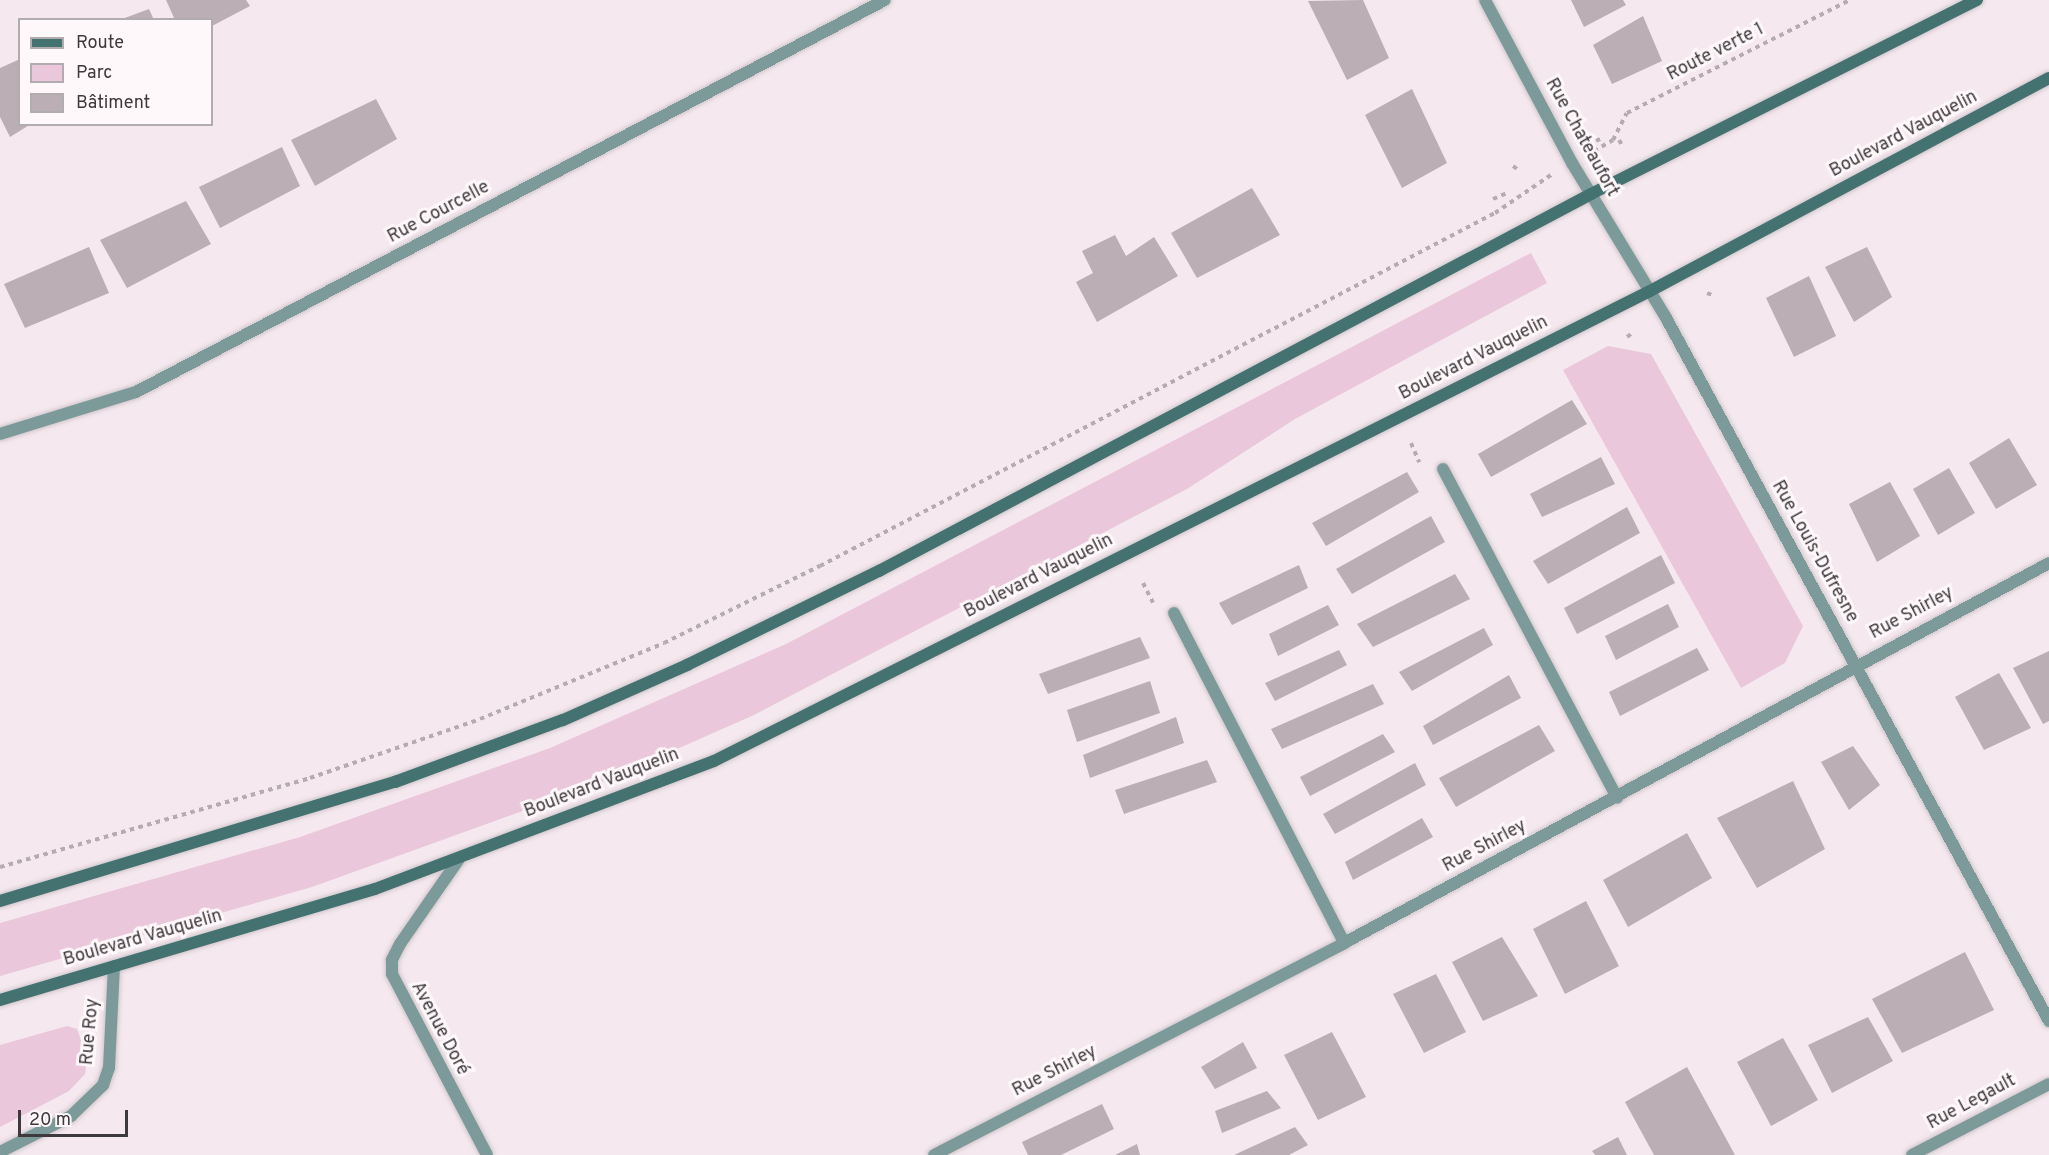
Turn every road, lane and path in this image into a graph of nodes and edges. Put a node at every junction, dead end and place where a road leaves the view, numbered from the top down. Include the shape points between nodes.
1 (885, 0) edge
2 (1485, 0) edge
3 (1850, 0) edge
4 (1977, 0) edge
5 (2049, 78) edge
6 (1602, 138) dead end
7 (1596, 141) dead end
8 (1608, 143) dead end
9 (1507, 193) dead end
10 (1591, 194) junction
11 (1493, 199) dead end
12 (1495, 213) dead end
13 (1650, 291) junction
14 (1707, 293) dead end
15 (1714, 296) dead end
16 (0, 434) edge
17 (1443, 469) dead end
18 (2049, 563) edge
19 (1174, 613) dead end
20 (1854, 664) junction
21 (1617, 798) junction
22 (459, 859) junction
23 (0, 867) edge
24 (0, 901) edge
25 (1344, 943) junction
26 (114, 966) junction
27 (0, 1000) edge
28 (2049, 1021) edge
29 (2049, 1083) edge
30 (0, 1152) edge
31 (487, 1155) edge
32 (934, 1155) edge
33 (1912, 1155) edge

1 - 16 street, Rue Courcelle via 136,392
2 - 10 street, Rue Chateaufort
3 - 8 path, Route verte 1 via 1627,113
4 - 10 street
5 - 13 street, Boulevard Vauquelin
6 - 7 path
9 - 11 path
10 - 13 street, Rue Chateaufort
10 - 24 street via 879,571 617,697 384,786
12 - 23 path via 820,566 664,643 480,719 310,778
13 - 20 street, Rue Louis-Dufresne
13 - 22 street, Boulevard Vauquelin via 714,761
14 - 15 path
17 - 21 street
18 - 20 street, Rue Shirley
19 - 25 street
20 - 21 street, Rue Shirley
20 - 28 street, Rue Louis-Dufresne
21 - 25 street, Rue Shirley
22 - 26 street, Boulevard Vauquelin via 375,889
22 - 31 street, Avenue Doré via 400,944 392,960 392,974
25 - 32 street, Rue Shirley
26 - 27 street, Boulevard Vauquelin
26 - 30 street, Rue Roy via 109,1068 102,1085 71,1116
29 - 33 street, Rue Legault

